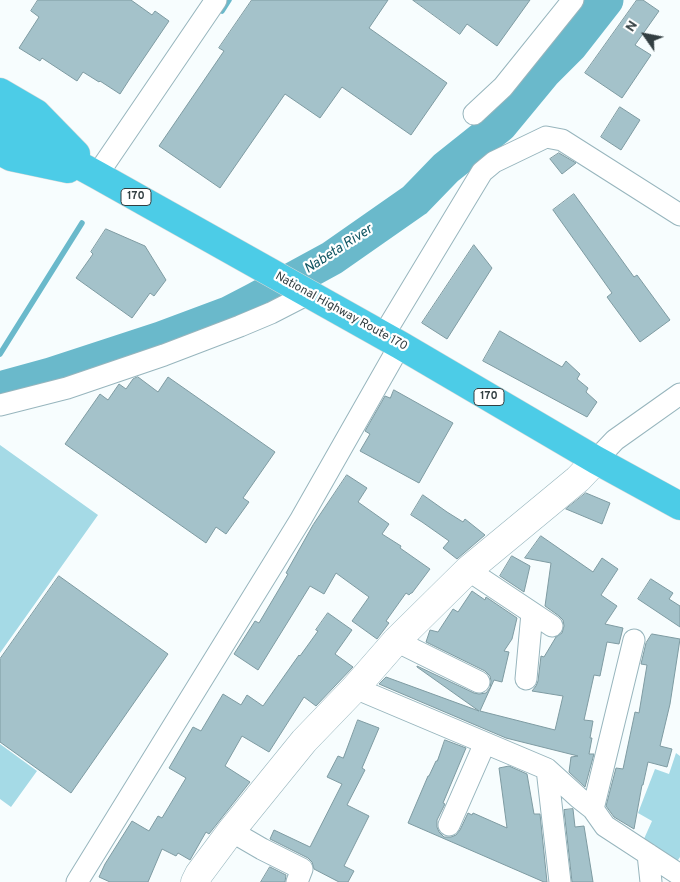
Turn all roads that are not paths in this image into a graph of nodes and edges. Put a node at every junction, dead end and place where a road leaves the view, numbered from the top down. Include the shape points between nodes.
1 (216, 0) edge
2 (573, 0) edge
3 (0, 92) edge
4 (474, 114) dead end
5 (0, 122) edge
6 (0, 151) edge
7 (97, 175) junction
8 (680, 215) edge
9 (303, 291) junction
10 (391, 340) junction
11 (680, 394) edge
12 (0, 405) edge
13 (596, 460) junction
14 (680, 506) edge
15 (468, 570) junction
16 (532, 613) junction
17 (552, 626) dead end
18 (634, 640) dead end
19 (396, 641) junction
20 (526, 680) dead end
21 (479, 682) dead end
22 (355, 688) junction
23 (485, 743) junction
24 (547, 769) junction
25 (594, 809) junction
26 (449, 825) dead end
27 (230, 831) junction
28 (648, 854) junction
29 (680, 875) edge
30 (77, 882) edge
31 (195, 882) edge
32 (297, 882) edge
33 (560, 882) edge
34 (651, 882) edge

1 - 7 street
2 - 4 street via 503,87
3 - 7 highway, 170 via 36,113
5 - 7 highway, National Highway Route 170 / 170
6 - 7 highway, 170 via 11,157
7 - 9 highway, National Highway Route 170 / 170
8 - 10 street via 562,140 546,137 494,162 482,172
9 - 10 highway, National Highway Route 170 / 170
9 - 12 street via 271,313 164,355 68,388
10 - 13 highway, National Highway Route 170 / 170
10 - 30 street via 301,519
11 - 13 street via 615,440
13 - 14 highway, National Highway Route 170 / 170
13 - 15 street
15 - 16 street
15 - 19 street
16 - 17 street
16 - 20 street
18 - 25 street
19 - 21 street
19 - 22 street
22 - 23 street
22 - 27 street via 304,741
23 - 24 street
23 - 26 street
24 - 25 street
24 - 33 street
25 - 28 street via 605,826
27 - 31 street
27 - 32 street via 302,869
28 - 29 street
28 - 34 street

